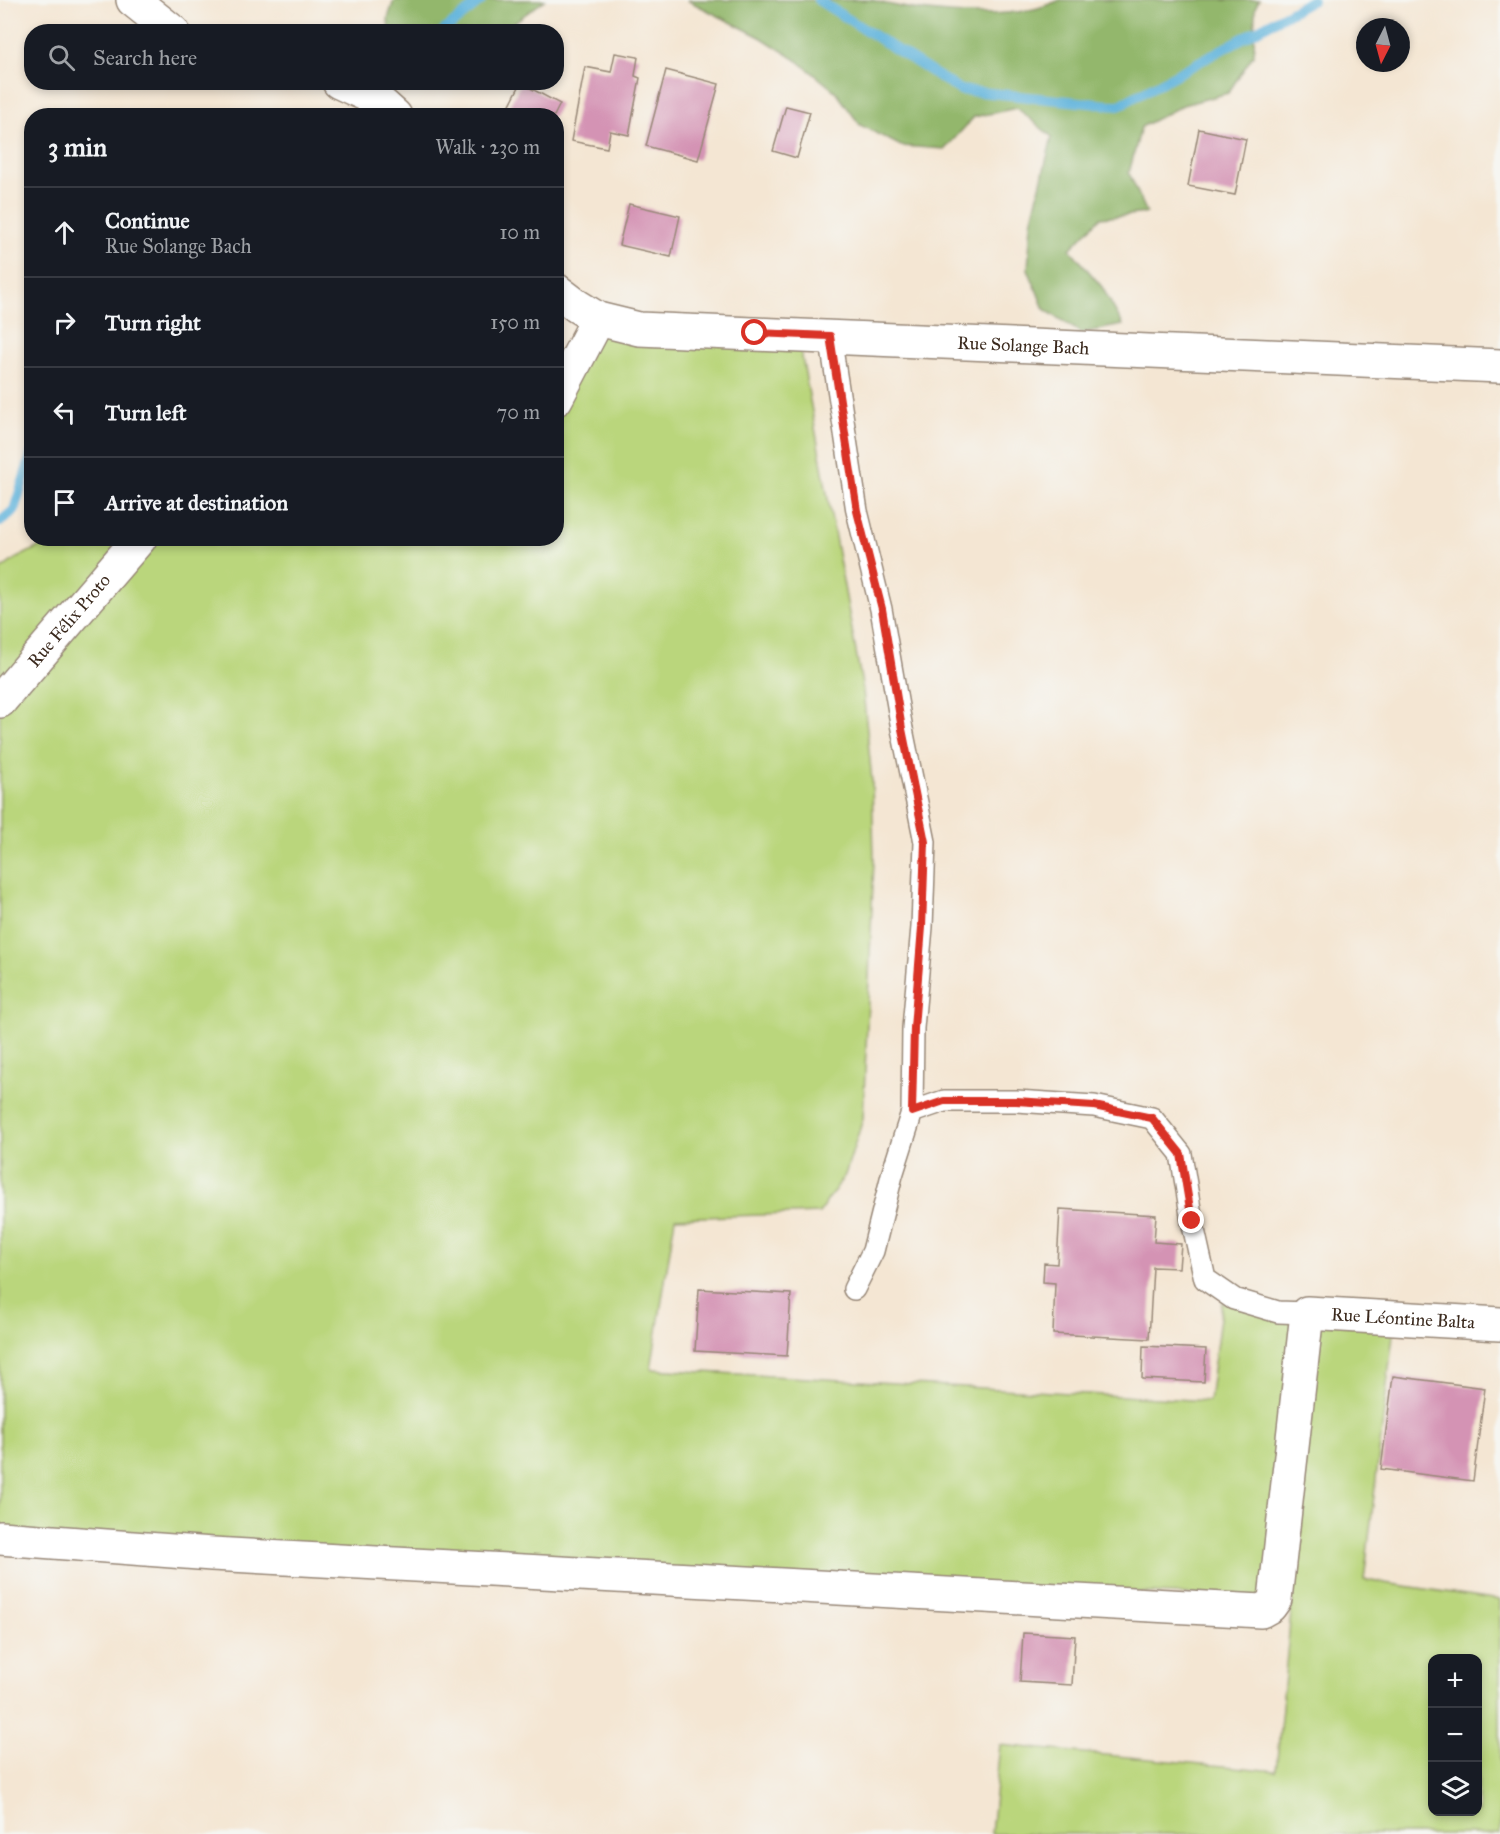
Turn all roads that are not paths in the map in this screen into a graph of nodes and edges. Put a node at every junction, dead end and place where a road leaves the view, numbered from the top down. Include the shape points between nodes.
1 (133, 0) edge
2 (162, 24) edge
3 (356, 90) edge
4 (386, 108) edge
5 (564, 296) edge
6 (598, 319) junction
7 (830, 336) junction
8 (1500, 366) edge
9 (564, 384) edge
10 (133, 546) edge
11 (0, 701) edge
12 (912, 1112) junction
13 (854, 1289) dead end
14 (1306, 1313) junction
15 (1500, 1324) edge
16 (0, 1538) edge

1 - 2 street
3 - 4 street
5 - 6 street, Rue Solange Bach
6 - 7 street, Rue Solange Bach via 639,329
6 - 9 street
7 - 8 street, Rue Solange Bach
7 - 12 lane via 857,511 882,609 925,842
10 - 11 street, Rue Félix Proto
12 - 13 lane via 873,1251
12 - 14 lane via 944,1101 1016,1101 1094,1106 1152,1118 1181,1154 1205,1279 1234,1299 1278,1311
14 - 15 street, Rue Léontine Balta
14 - 16 street via 1275,1599 1261,1611 212,1554

